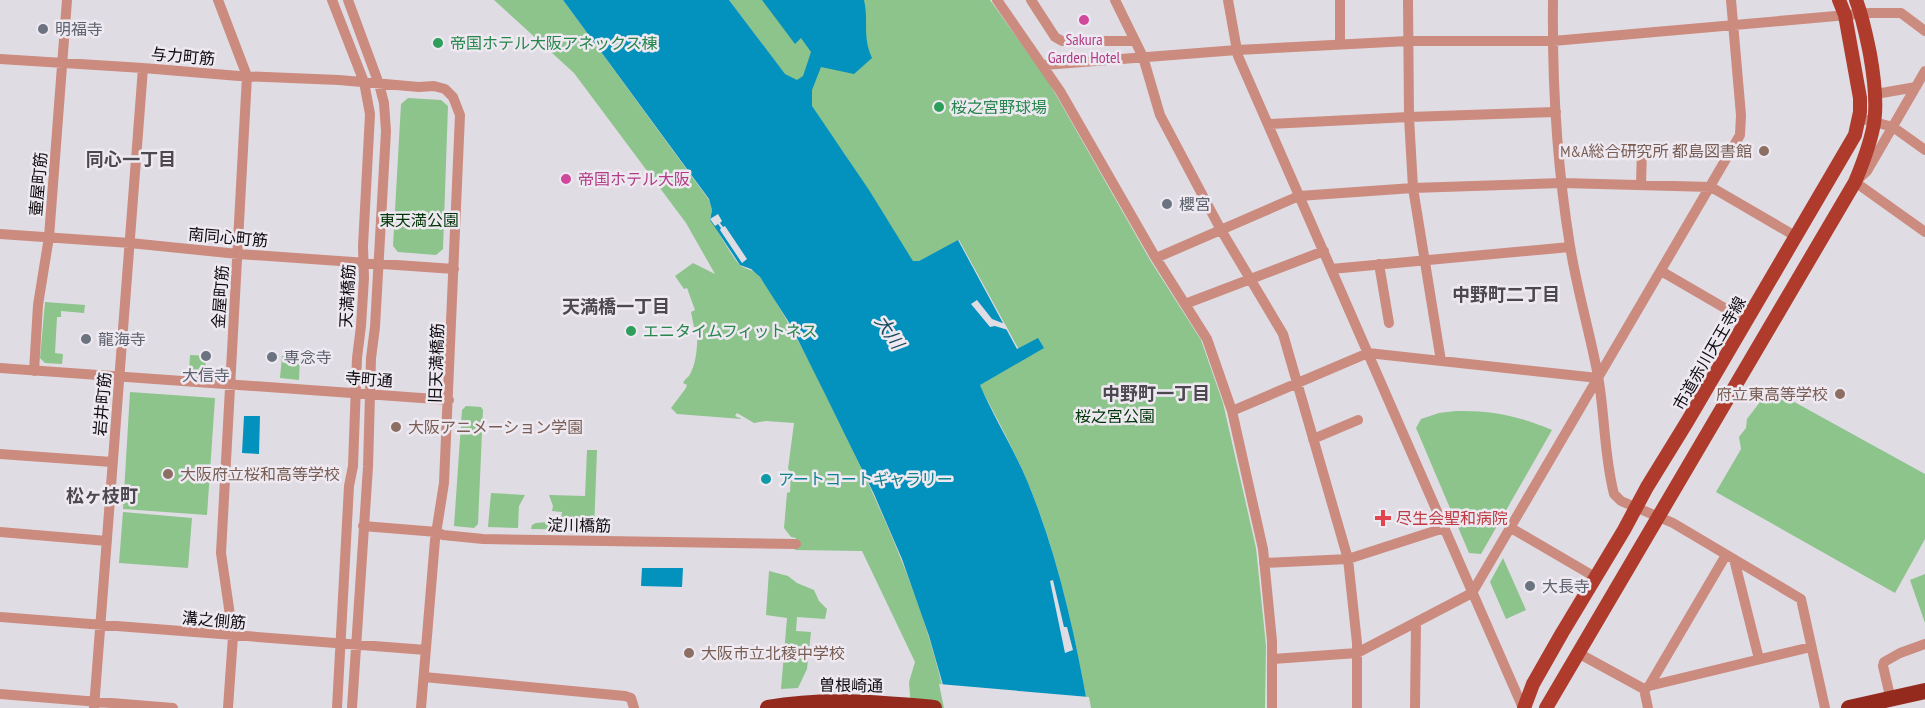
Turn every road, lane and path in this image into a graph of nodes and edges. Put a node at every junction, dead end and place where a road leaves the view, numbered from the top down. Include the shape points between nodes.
1 (67, 0) edge
2 (218, 0) edge
3 (332, 0) edge
4 (348, 0) edge
5 (997, 0) edge
6 (1031, 0) edge
7 (1115, 0) edge
8 (1228, 0) edge
9 (1340, 0) edge
10 (1408, 0) edge
11 (1553, 0) edge
12 (1731, 0) edge
13 (1839, 0) edge
14 (1858, 5) edge
15 (1845, 15) junction
16 (1733, 25) junction
17 (1925, 31) edge
18 (1136, 41) junction
19 (1408, 41) junction
20 (1553, 41) junction
21 (1340, 44) junction
22 (1237, 50) junction
23 (1143, 57) junction
24 (0, 58) edge
25 (63, 63) junction
26 (1044, 65) junction
27 (143, 68) junction
28 (1925, 70) edge
29 (247, 76) junction
30 (364, 82) junction
31 (379, 84) junction
32 (1919, 88) edge
33 (1876, 94) junction
34 (1556, 112) junction
35 (1409, 117) junction
36 (1859, 118) junction
37 (1875, 122) junction
38 (1268, 124) junction
39 (1893, 127) junction
40 (1642, 149) dead end
41 (1925, 150) edge
42 (1855, 182) junction
43 (1562, 183) junction
44 (1641, 185) junction
45 (1711, 187) junction
46 (1413, 188) junction
47 (1299, 196) junction
48 (1221, 230) junction
49 (1925, 232) edge
50 (0, 234) edge
51 (49, 237) junction
52 (1797, 237) junction
53 (130, 243) junction
54 (1570, 247) junction
55 (1324, 251) junction
56 (238, 254) junction
57 (1156, 258) junction
58 (1424, 260) junction
59 (364, 262) junction
60 (379, 263) junction
61 (1379, 264) junction
62 (454, 269) junction
63 (1331, 269) junction
64 (1661, 272) junction
65 (1250, 279) junction
66 (1185, 304) junction
67 (1747, 321) junction
68 (1389, 323) dead end
69 (1368, 353) junction
70 (1441, 361) junction
71 (0, 368) edge
72 (34, 370) junction
73 (120, 376) junction
74 (1598, 378) junction
75 (1297, 383) junction
76 (230, 384) junction
77 (356, 393) junction
78 (370, 394) junction
79 (449, 400) junction
80 (1232, 411) junction
81 (1358, 420) dead end
82 (1313, 439) junction
83 (0, 454) edge
84 (112, 462) junction
85 (1635, 507) junction
86 (1659, 517) junction
87 (363, 526) junction
88 (1444, 528) junction
89 (1511, 528) junction
90 (0, 532) edge
91 (437, 532) junction
92 (107, 540) junction
93 (796, 544) dead end
94 (1730, 557) junction
95 (1348, 559) junction
96 (1264, 563) junction
97 (1595, 577) junction
98 (1472, 593) junction
99 (0, 617) edge
100 (1416, 624) junction
101 (100, 625) junction
102 (232, 636) junction
103 (1925, 644) edge
104 (340, 645) junction
105 (356, 646) junction
106 (1811, 647) junction
107 (426, 651) junction
108 (1357, 653) junction
109 (1578, 653) junction
110 (1273, 659) junction
111 (1759, 659) junction
112 (424, 677) junction
113 (1646, 688) junction
114 (1925, 691) edge
115 (0, 694) edge
116 (1925, 702) edge
117 (1896, 704) edge
118 (94, 705) edge
119 (173, 708) edge
120 (228, 708) edge
121 (337, 708) edge
122 (352, 708) edge
123 (421, 708) edge
124 (633, 708) edge
125 (768, 708) edge
126 (934, 708) edge
127 (1272, 708) edge
128 (1357, 708) edge
129 (1415, 708) edge
130 (1523, 708) edge
131 (1546, 708) edge
132 (1648, 708) edge
133 (1825, 708) edge
134 (1849, 708) edge

1 - 25 street, 壷屋町筋
2 - 29 street, 金屋町筋
3 - 30 street, 天満橋筋
4 - 31 street, 天満橋筋
5 - 26 street
6 - 18 street via 1055,37 1062,41
7 - 18 street
8 - 22 street
9 - 21 street
10 - 19 street
11 - 20 street
12 - 16 street
13 - 15 main road, 市道赤川天王寺線
14 - 15 main road
14 - 17 street via 1900,13
14 - 33 main road
15 - 16 street
15 - 36 main road, 市道赤川天王寺線 via 1858,85
16 - 20 street
16 - 45 street via 1741,133
18 - 23 street
19 - 20 street
19 - 21 street
19 - 35 street
20 - 34 street
21 - 22 street
22 - 23 street
22 - 38 street
23 - 26 street
23 - 48 street via 1160,115
24 - 25 street, 与力町筋
25 - 27 street, 与力町筋
25 - 51 street, 壷屋町筋
26 - 57 street
27 - 29 street, 与力町筋
27 - 53 street, 岩井町筋
28 - 32 street
29 - 30 street, 与力町筋
29 - 56 street, 金屋町筋
30 - 31 street, 与力町筋
30 - 59 street, 天満橋筋 via 370,130
31 - 60 street, 天満橋筋 via 386,131
31 - 62 street, 旧天満橋筋 via 441,87 457,103 460,116
32 - 33 street
32 - 39 street
33 - 37 main road
34 - 35 street
34 - 43 street
35 - 38 street
35 - 46 street
36 - 37 street
36 - 52 main road, 市道赤川天王寺線 via 1849,147
37 - 39 street
37 - 42 main road
38 - 47 street
39 - 41 street
39 - 42 street via 1867,171
40 - 44 street
42 - 49 street
42 - 86 main road
43 - 44 street
43 - 46 street
43 - 54 street
44 - 45 street
45 - 52 street
45 - 64 street
46 - 47 street
46 - 58 street
47 - 48 street
47 - 55 street
48 - 57 street
48 - 65 street
50 - 51 street, 南同心町筋
51 - 53 street, 南同心町筋
51 - 72 street, 壷屋町筋 via 38,305
52 - 67 main road, 市道赤川天王寺線
53 - 56 street, 南同心町筋
53 - 73 street, 岩井町筋
54 - 58 street
54 - 74 street
55 - 63 street
55 - 65 street
56 - 59 street, 南同心町筋
56 - 76 street, 金屋町筋
57 - 66 street
58 - 61 street
58 - 70 street
59 - 60 street, 南同心町筋
59 - 77 street, 天満橋筋
60 - 62 street, 南同心町筋
60 - 78 street, 天満橋筋
61 - 63 street
61 - 68 street
62 - 79 street, 旧天満橋筋
63 - 69 street
64 - 67 street
64 - 74 street
65 - 66 street
65 - 75 street via 1283,334
66 - 80 street via 1207,339
67 - 85 main road, 市道赤川天王寺線
69 - 70 street
69 - 75 street
69 - 88 street
70 - 74 street
71 - 72 street, 寺町通
72 - 73 street, 寺町通
73 - 76 street, 寺町通
73 - 84 street, 岩井町筋
74 - 85 street via 1613,491 1617,499
74 - 89 street
75 - 80 street
75 - 82 street
76 - 77 street, 寺町通
76 - 102 street, 金屋町筋 via 221,553
77 - 78 street, 寺町通
77 - 104 street, 天満橋筋
78 - 79 street, 寺町通
78 - 87 street, 天満橋筋
79 - 91 street, 旧天満橋筋
80 - 96 street
81 - 82 street
82 - 95 street
83 - 84 street
84 - 92 street, 岩井町筋
85 - 86 street
85 - 97 main road, 市道赤川天王寺線
86 - 94 street
86 - 109 main road
87 - 91 street, 淀川橋筋
87 - 105 street, 天満橋筋
88 - 95 street
88 - 98 street
89 - 97 street
89 - 98 street
90 - 92 street
91 - 93 street, 淀川橋筋 via 483,539
91 - 107 street, 旧天満橋筋
92 - 101 street, 岩井町筋
94 - 106 street via 1801,599
94 - 111 street
94 - 113 street
95 - 96 street
95 - 108 street
96 - 110 street
97 - 130 main road, 市道赤川天王寺線
98 - 100 street
98 - 130 street
99 - 101 street, 溝之側筋
100 - 108 street
100 - 129 street
101 - 102 street, 溝之側筋
101 - 118 street, 岩井町筋
102 - 104 street, 溝之側筋
102 - 120 street, 金屋町筋
103 - 117 street via 1900,653 1882,666
104 - 105 street, 溝之側筋
104 - 121 street, 天満橋筋
105 - 107 street, 溝之側筋
105 - 122 street, 天満橋筋
106 - 111 street
106 - 133 street
107 - 112 street, 旧天満橋筋
108 - 110 street
108 - 128 street
109 - 113 street
109 - 131 main road
110 - 127 street
111 - 113 street
112 - 123 street, 旧天満橋筋
112 - 124 street via 625,696 631,698
113 - 132 street
114 - 117 highway
115 - 118 street
116 - 117 highway
117 - 134 highway
118 - 119 street
125 - 126 highway, 曽根崎通 via 809,702

